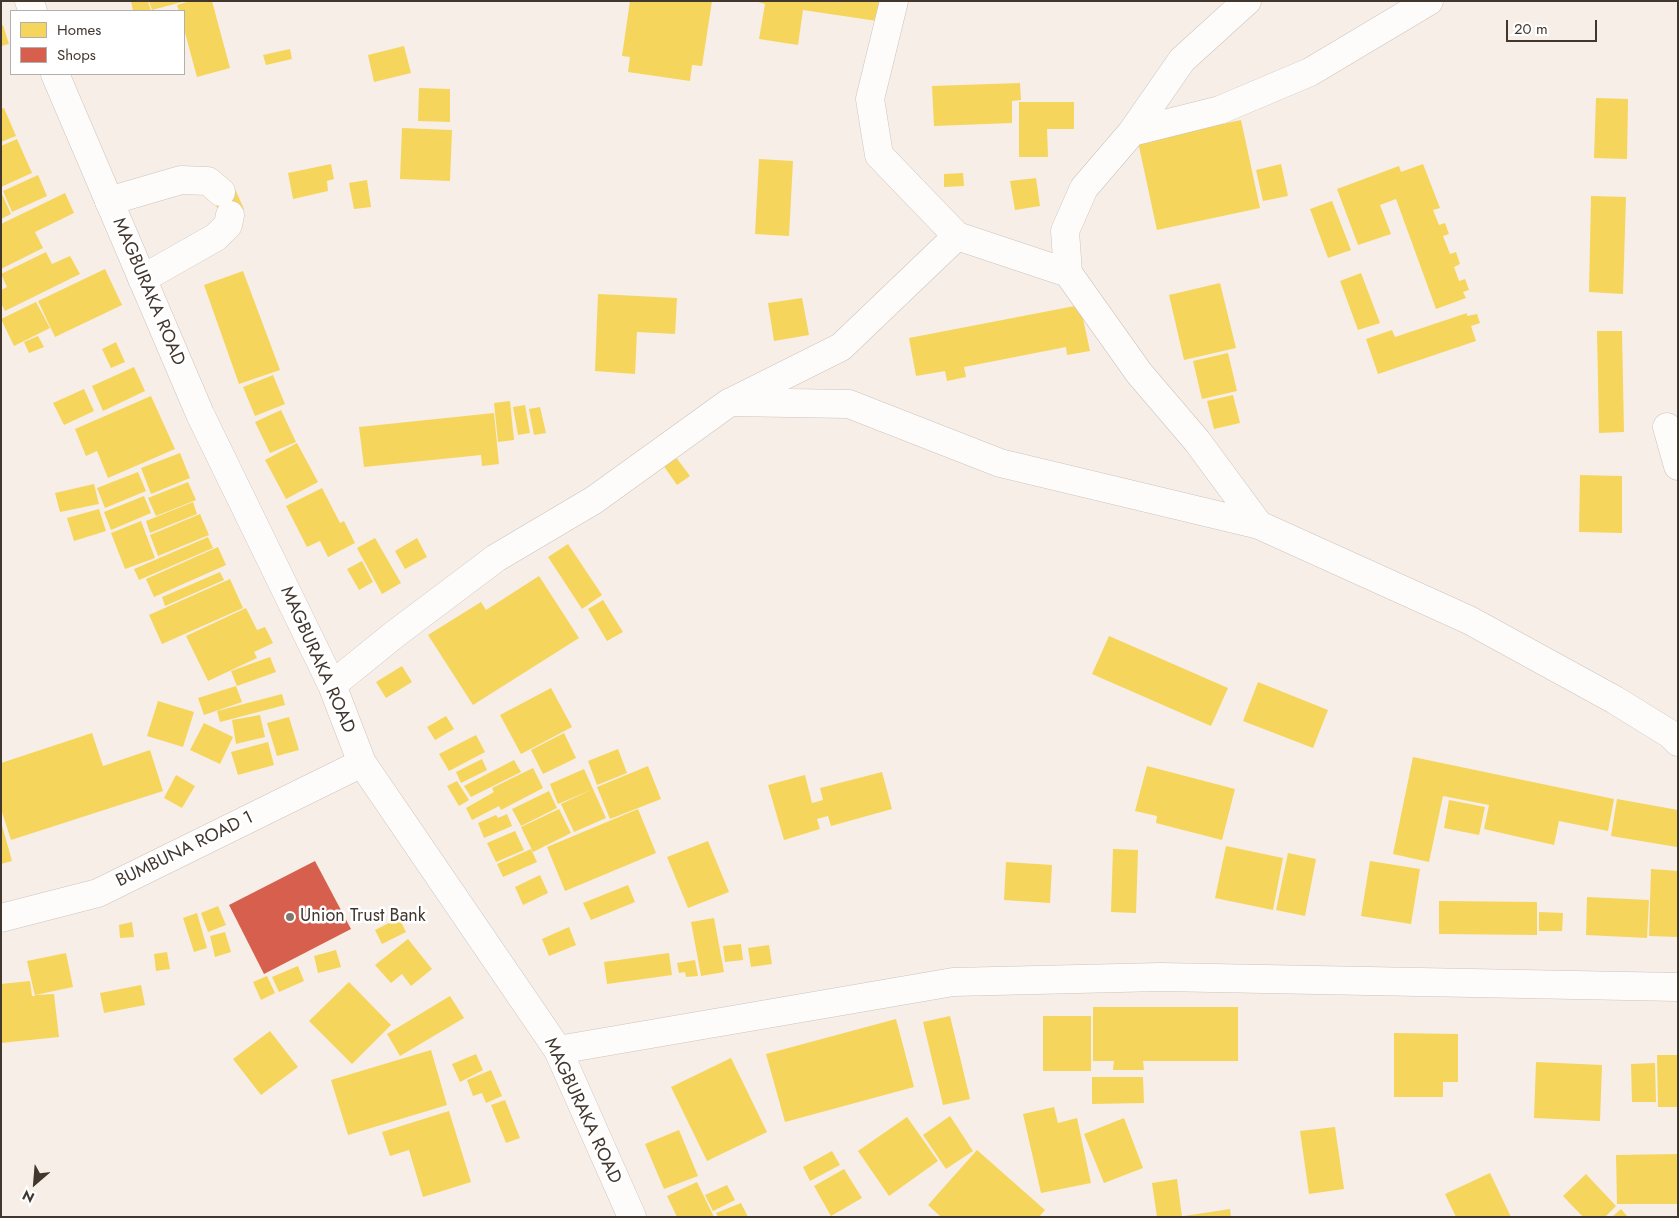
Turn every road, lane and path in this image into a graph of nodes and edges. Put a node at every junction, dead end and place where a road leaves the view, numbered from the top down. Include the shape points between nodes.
1 (894, 1) edge
2 (1247, 1) edge
3 (1429, 1) edge
4 (55, 75) edge
5 (1132, 132) junction
6 (109, 201) junction
7 (957, 236) junction
8 (1068, 273) junction
9 (142, 279) junction
10 (730, 402) junction
11 (1667, 427) dead end
12 (1678, 466) edge
13 (1259, 525) junction
14 (332, 685) junction
15 (1675, 736) edge
16 (362, 763) junction
17 (1, 918) edge
18 (1678, 987) edge
19 (558, 1050) junction
20 (632, 1217) edge

1 - 7 street via 870,99 880,154
2 - 5 street via 1182,60
3 - 5 street via 1310,72 1220,110
4 - 6 street, MAGBURAKA ROAD
5 - 8 street via 1084,188 1065,231
6 - 9 street, MAGBURAKA ROAD
6 - 9 street via 181,180 208,181 226,204 228,225 216,237
7 - 8 street
7 - 10 street via 841,347
8 - 13 street via 1139,373 1197,441
9 - 14 street, MAGBURAKA ROAD via 200,414
10 - 13 street via 849,404 1000,463
10 - 14 street via 594,500 496,558
11 - 12 street
13 - 15 street via 1469,620
14 - 16 street, MAGBURAKA ROAD
16 - 17 street, BUMBUNA ROAD 1 via 98,893
16 - 19 street, MAGBURAKA ROAD
18 - 19 street via 1162,977 953,982
19 - 20 street, MAGBURAKA ROAD

